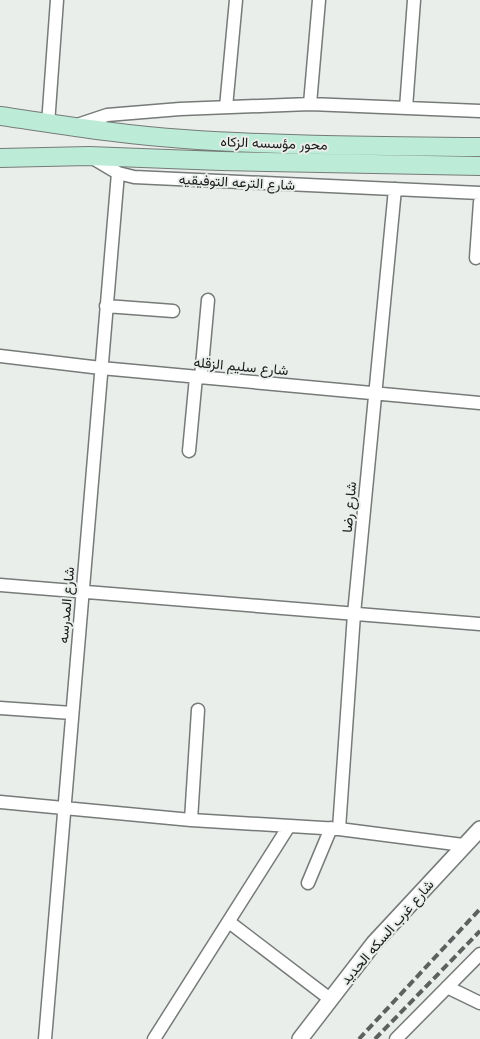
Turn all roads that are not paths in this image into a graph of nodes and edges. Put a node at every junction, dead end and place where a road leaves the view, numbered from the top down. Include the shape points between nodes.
1 (57, 0) edge
2 (236, 0) edge
3 (320, 0) edge
4 (414, 0) edge
5 (310, 104) junction
6 (226, 107) junction
7 (406, 108) junction
8 (480, 111) edge
9 (0, 116) edge
10 (48, 124) junction
11 (69, 128) junction
12 (480, 147) edge
13 (89, 156) junction
14 (0, 158) edge
15 (480, 166) edge
16 (118, 173) junction
17 (395, 189) junction
18 (480, 193) edge
19 (480, 202) edge
20 (476, 258) dead end
21 (208, 300) dead end
22 (106, 306) junction
23 (173, 310) dead end
24 (0, 356) edge
25 (101, 368) junction
26 (198, 377) junction
27 (375, 393) junction
28 (480, 403) edge
29 (189, 451) dead end
30 (0, 585) edge
31 (82, 590) junction
32 (354, 614) junction
33 (480, 624) edge
34 (0, 708) edge
35 (198, 710) dead end
36 (72, 713) junction
37 (0, 802) edge
38 (64, 807) junction
39 (191, 820) junction
40 (289, 826) junction
41 (335, 829) junction
42 (480, 829) edge
43 (463, 845) junction
44 (308, 883) dead end
45 (229, 922) junction
46 (478, 959) edge
47 (447, 987) junction
48 (330, 999) junction
49 (480, 1003) edge
50 (45, 1039) edge
51 (154, 1039) edge
52 (300, 1039) edge
53 (396, 1039) edge

1 - 10 street
2 - 6 street
3 - 5 street
4 - 7 street
5 - 6 street
5 - 7 street
6 - 11 street via 107,115
7 - 8 street
9 - 10 main road
10 - 11 main road
11 - 12 main road, محور مؤسسه الزكاه via 222,142
13 - 14 main road
13 - 15 main road, محور مؤسسه الزكاه
13 - 16 street, شارع الترعه التوفيقيه
16 - 17 street, شارع الترعه التوفيقيه
16 - 22 street, شارع المدرسه
17 - 18 street, شارع الترعه التوفيقيه
17 - 27 street, شارع رضا
19 - 20 street
21 - 26 street
22 - 23 street
22 - 25 street, شارع المدرسه
24 - 25 street, شارع سليم الزقله
25 - 26 street, شارع سليم الزقله
25 - 31 street, شارع المدرسه
26 - 27 street, شارع سليم الزقله
26 - 29 street
27 - 28 street, شارع سليم الزقله
27 - 32 street, شارع رضا
30 - 31 street
31 - 32 street
31 - 36 street, شارع المدرسه
32 - 33 street
32 - 41 street, شارع رضا
34 - 36 street
35 - 39 street
36 - 38 street, شارع المدرسه
37 - 38 street
38 - 39 street
38 - 50 street, شارع المدرسه
39 - 40 street
40 - 41 street
40 - 45 street
41 - 43 street
41 - 44 street, شارع رضا
42 - 43 street, شارع غرب السكه الحديد
43 - 48 street, شارع غرب السكه الحديد via 374,943
45 - 48 street
45 - 51 street
46 - 47 street
47 - 49 street
47 - 53 street
48 - 52 street, شارع غرب السكه الحديد

